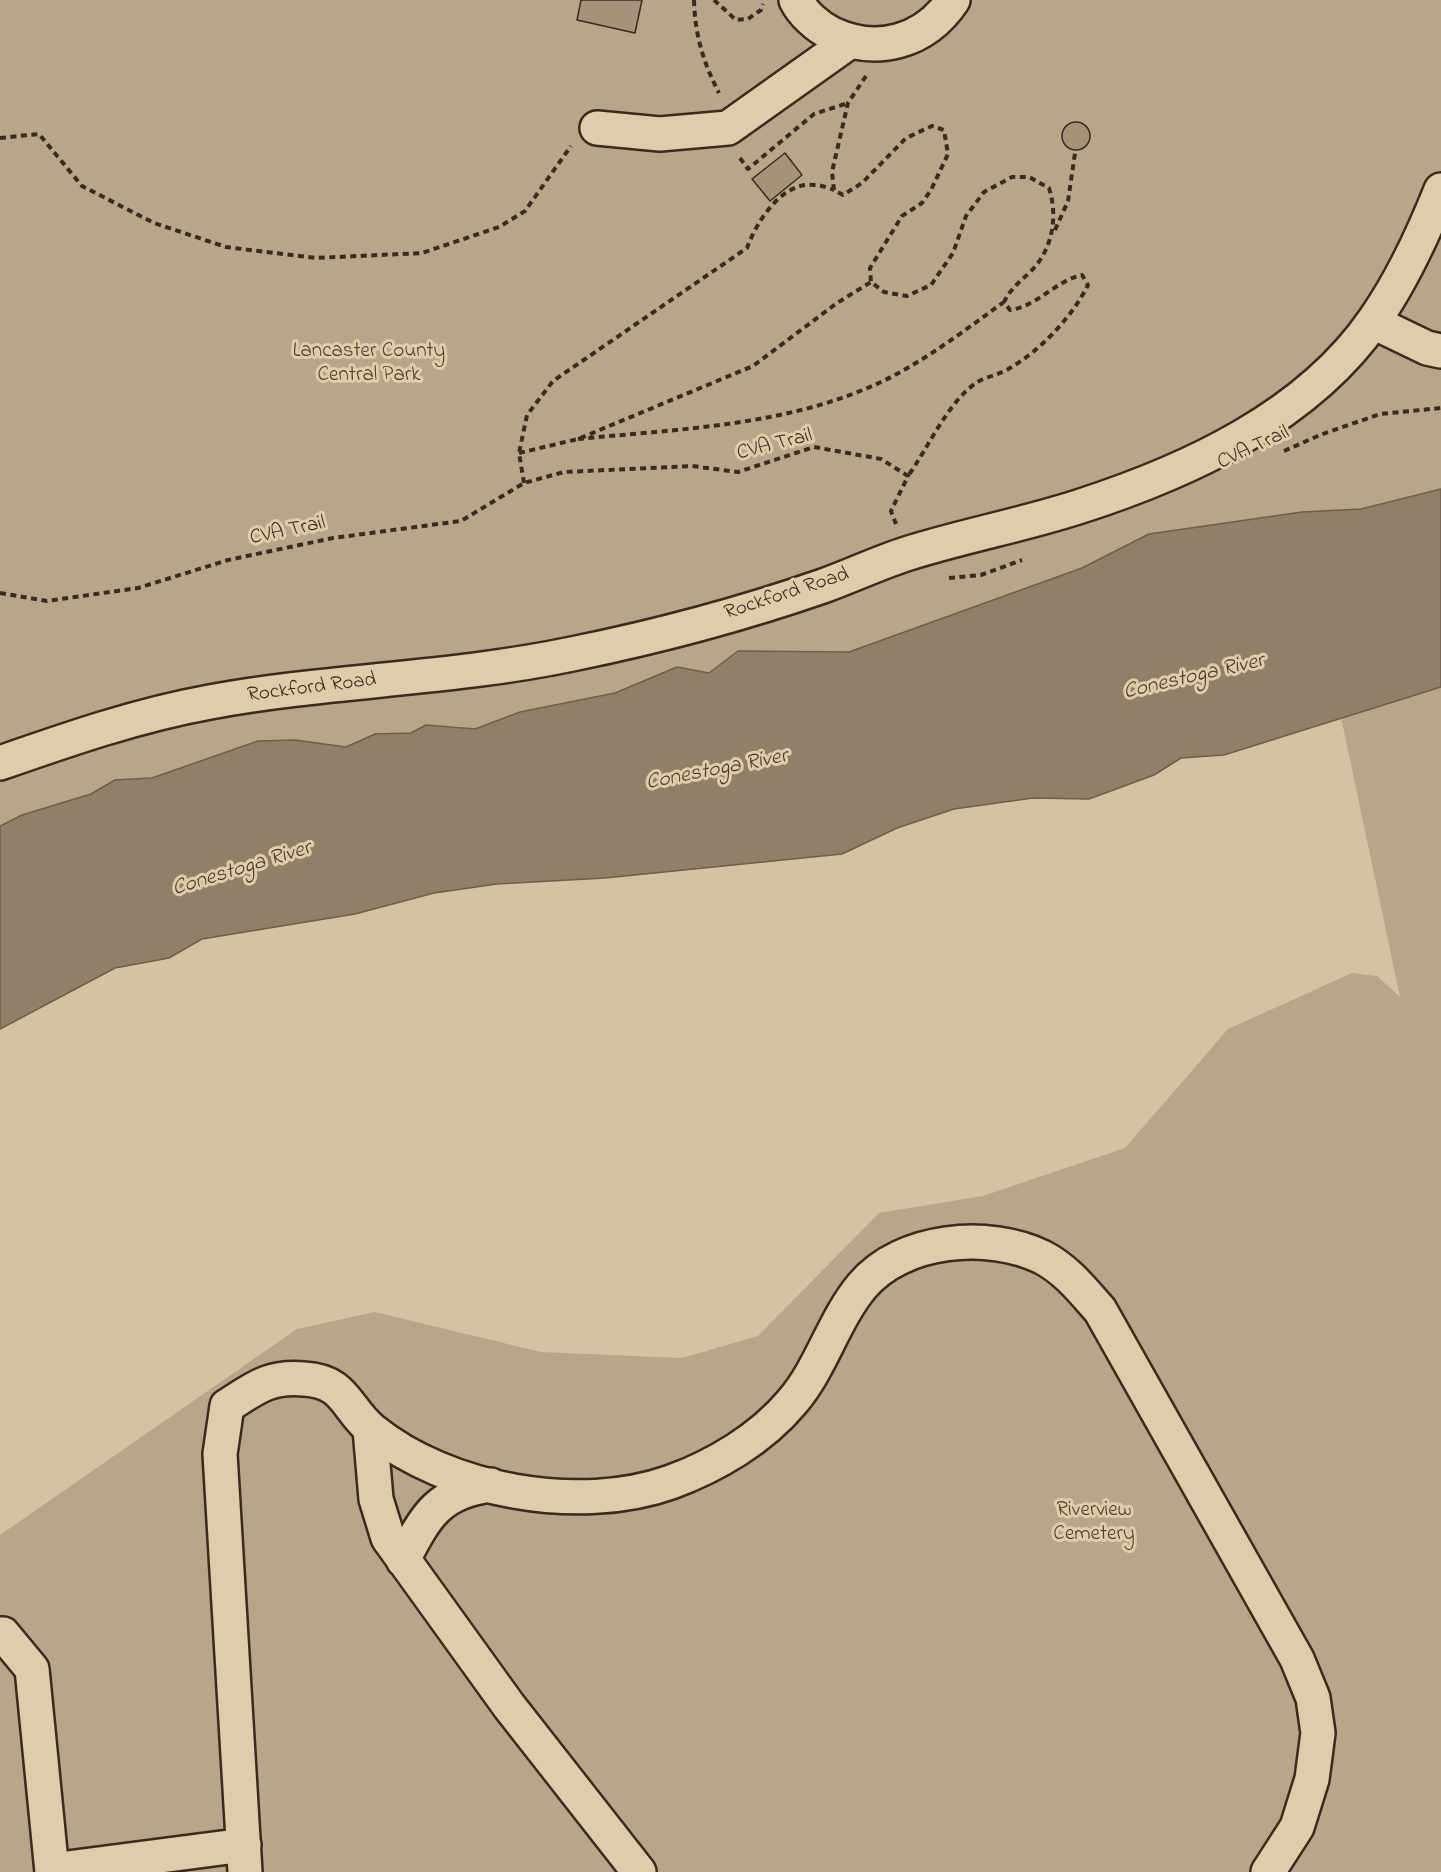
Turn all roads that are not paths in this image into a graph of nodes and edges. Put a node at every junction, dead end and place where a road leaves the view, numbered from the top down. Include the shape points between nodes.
1 (796, 0) edge
2 (953, 0) edge
3 (849, 42) junction
4 (597, 128) road end
5 (1441, 190) edge
6 (1373, 322) junction
7 (1441, 351) edge
8 (0, 763) edge
9 (370, 1429) junction
10 (491, 1485) junction
11 (404, 1560) junction
12 (0, 1634) edge
13 (244, 1859) edge
14 (52, 1871) edge
15 (639, 1872) edge
16 (1268, 1872) edge

1 - 3 street via 822,29
2 - 3 street via 944,14 922,32 895,43
3 - 4 street via 727,124 660,134
5 - 6 street, Rockford Road via 1424,233
6 - 7 street via 1426,348
6 - 8 street, Rockford Road via 1308,391 1222,450 1078,507 905,554 822,586 723,616 572,654 210,702 106,726
9 - 10 street via 416,1458
9 - 11 street via 376,1498 388,1538
9 - 13 street via 340,1390 305,1378 263,1382 227,1406 220,1454
10 - 11 street via 465,1489 438,1505 420,1527
10 - 16 street via 550,1496 600,1497 669,1483 736,1450 763,1431 812,1376 845,1309 864,1283 887,1266 941,1244 970,1241 1012,1247 1042,1257 1069,1274 1100,1310 1297,1659 1313,1698 1318,1733 1312,1779 1297,1827
11 - 15 street via 509,1706
12 - 14 street via 32,1669
13 - 14 street

